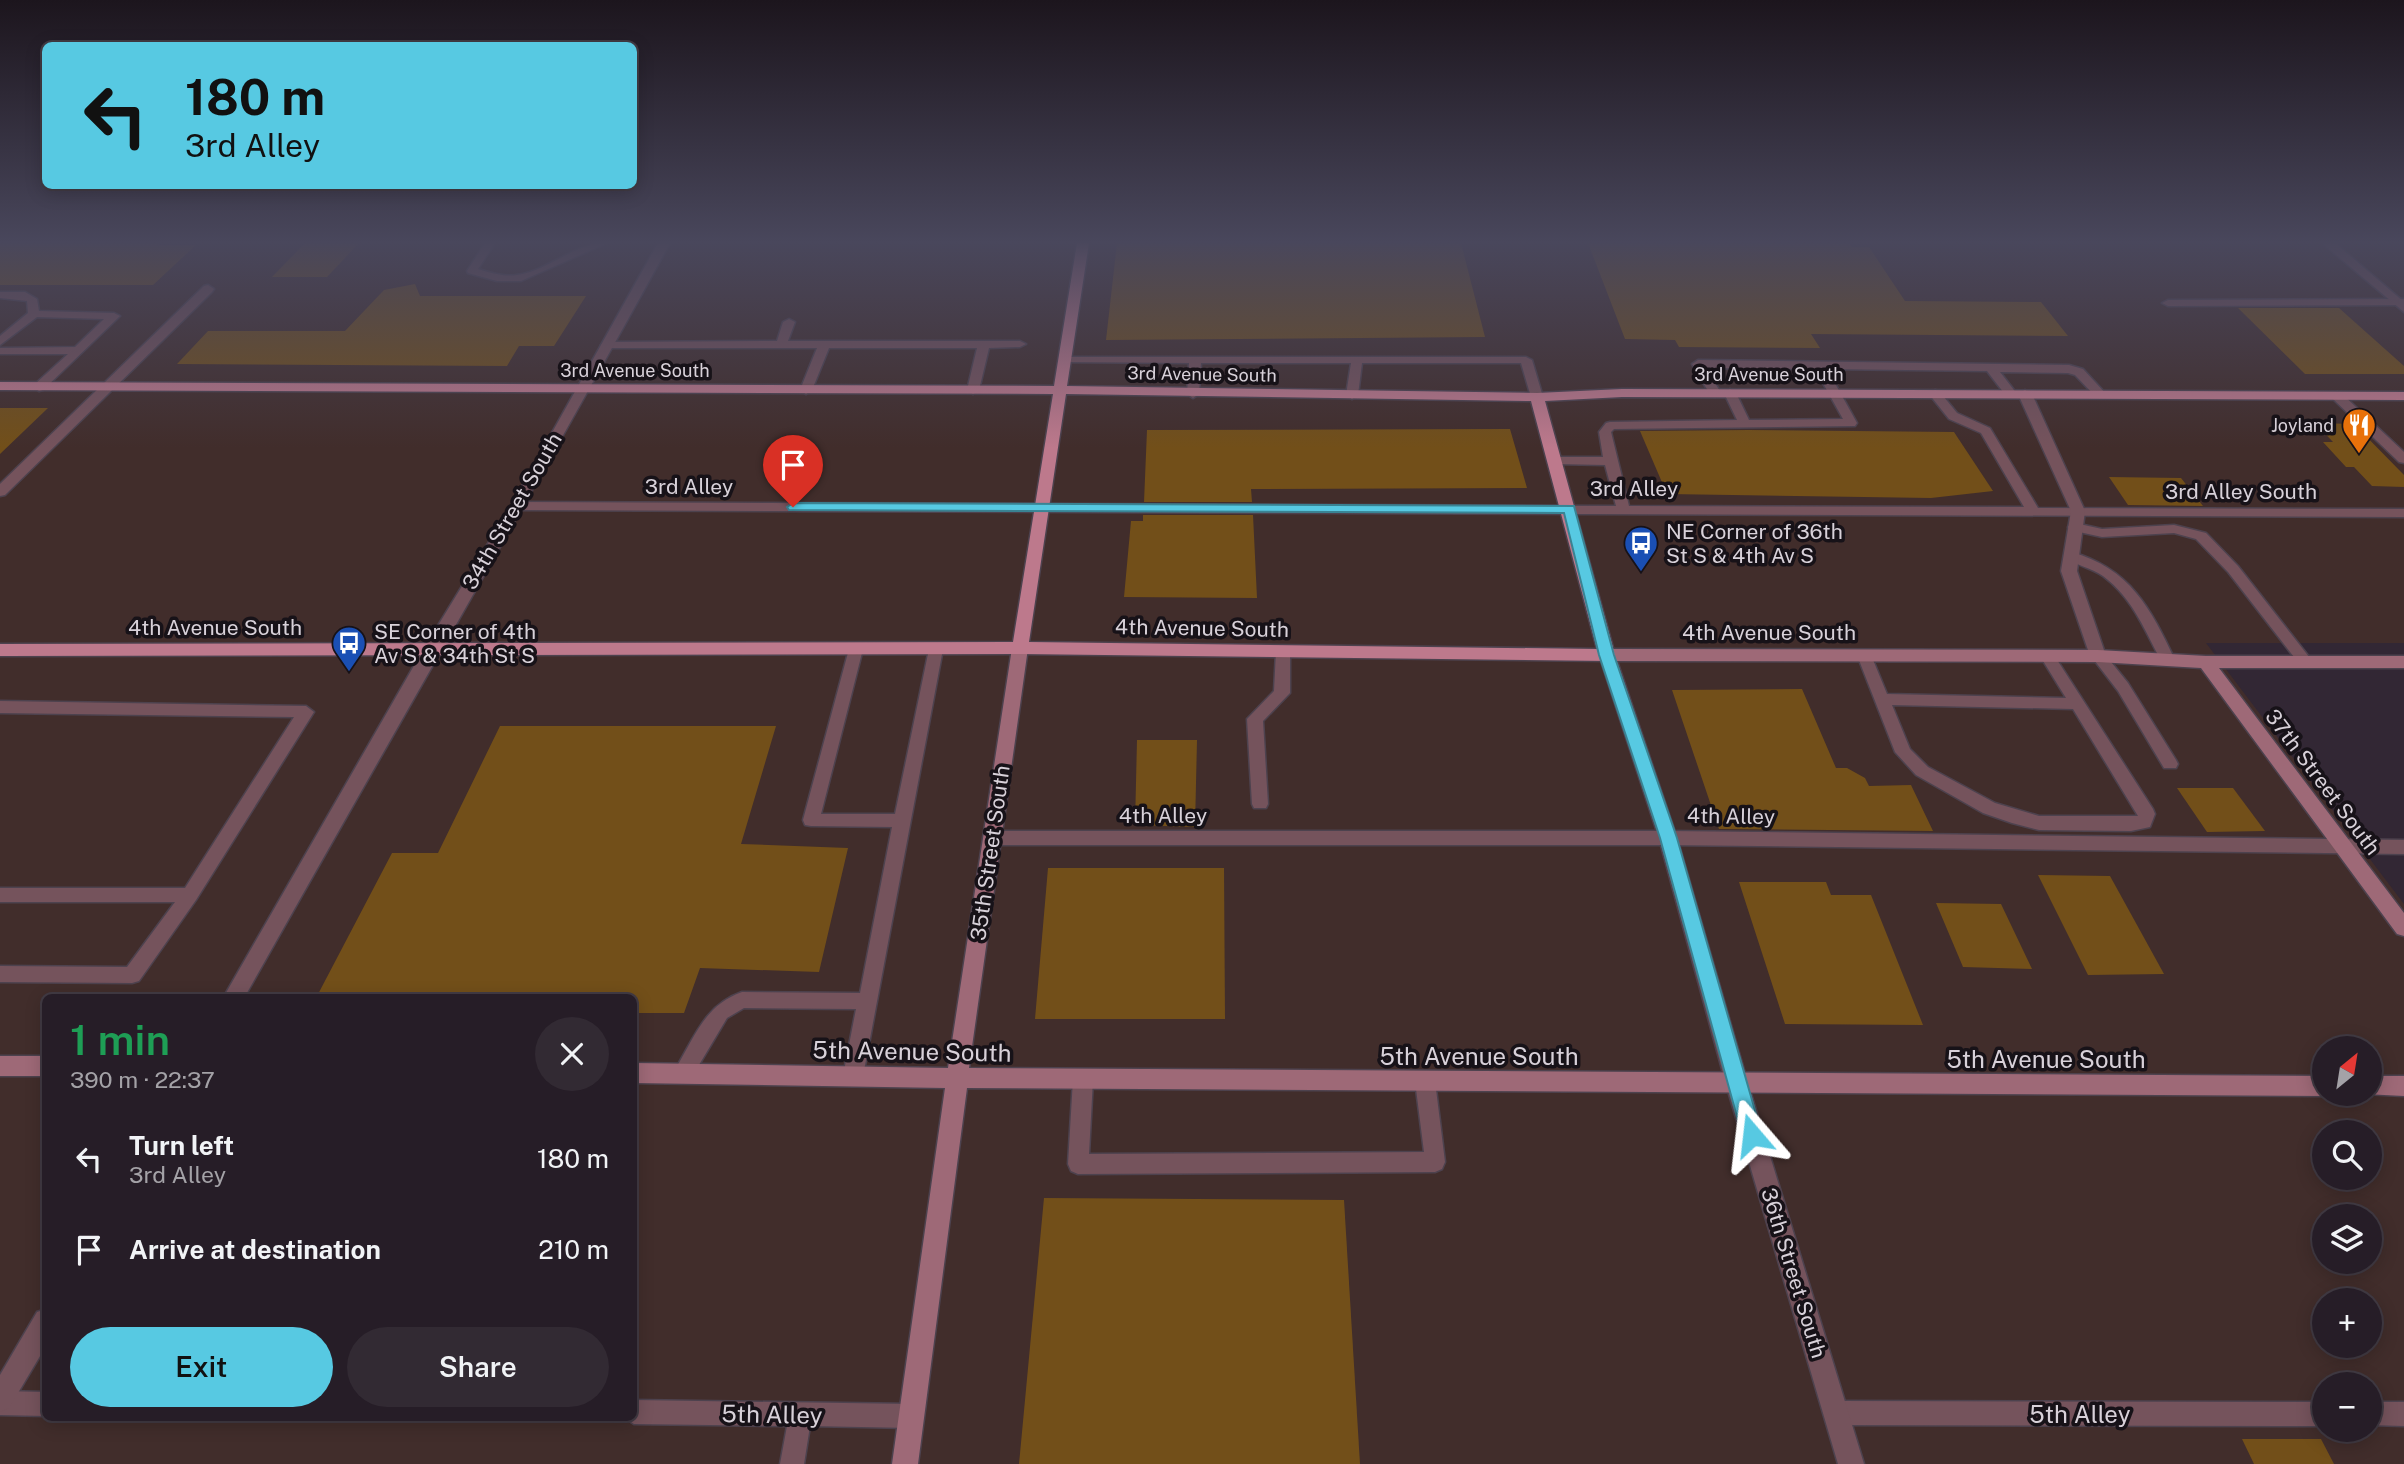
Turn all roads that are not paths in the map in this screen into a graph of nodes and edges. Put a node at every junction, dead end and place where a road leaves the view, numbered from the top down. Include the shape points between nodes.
1 (185, 311) edge
2 (626, 311) edge
3 (1073, 311) edge
4 (34, 314) joint
5 (789, 322) dead end
6 (0, 342) edge
7 (984, 344) junction
8 (1020, 344) dead end
9 (607, 345) junction
10 (781, 345) junction
11 (824, 345) junction
12 (78, 350) junction
13 (0, 351) edge
14 (1065, 360) junction
15 (1357, 360) junction
16 (1195, 361) junction
17 (1819, 365) junction
18 (1989, 366) junction
19 (0, 386) edge
20 (39, 387) junction
21 (107, 387) junction
22 (581, 389) junction
23 (806, 390) junction
24 (973, 390) junction
25 (1060, 390) junction
26 (1715, 393) junction
27 (1730, 393) junction
28 (1836, 393) junction
29 (1193, 394) junction
30 (1935, 394) junction
31 (2018, 394) junction
32 (2101, 395) junction
33 (1352, 396) junction
34 (2337, 396) junction
35 (2404, 396) edge
36 (1537, 397) junction
37 (1745, 424) junction
38 (2384, 439) junction
39 (2404, 439) edge
40 (2404, 459) edge
41 (1555, 460) junction
42 (1610, 461) junction
43 (0, 492) edge
44 (518, 506) junction
45 (1041, 508) junction
46 (1570, 509) junction
47 (1623, 509) junction
48 (2033, 510) junction
49 (2078, 510) junction
50 (2404, 513) edge
51 (2075, 527) junction
52 (2071, 556) junction
53 (1020, 648) junction
54 (856, 649) junction
55 (936, 649) junction
56 (0, 650) edge
57 (431, 650) junction
58 (1283, 651) junction
59 (1607, 655) junction
60 (1864, 655) junction
61 (2047, 656) junction
62 (2098, 656) junction
63 (2168, 660) junction
64 (2306, 662) junction
65 (2404, 662) edge
66 (2206, 663) junction
67 (1882, 699) junction
68 (2078, 704) junction
69 (0, 707) edge
70 (2170, 764) dead end
71 (1259, 804) dead end
72 (902, 821) junction
73 (992, 838) junction
74 (1668, 838) junction
75 (2343, 847) junction
76 (2404, 847) edge
77 (0, 895) edge
78 (190, 895) junction
79 (2404, 928) edge
80 (0, 974) edge
81 (235, 994) edge
82 (867, 1001) junction
83 (0, 1066) edge
84 (42, 1066) edge
85 (637, 1073) edge
86 (683, 1074) junction
87 (853, 1076) junction
88 (957, 1078) junction
89 (1083, 1079) junction
90 (1425, 1082) junction
91 (1737, 1084) junction
92 (2312, 1086) edge
93 (2382, 1086) edge
94 (2404, 1086) edge
95 (42, 1328) edge
96 (0, 1401) edge
97 (42, 1404) edge
98 (637, 1412) edge
99 (1837, 1413) junction
100 (802, 1414) junction
101 (2312, 1414) edge
102 (2382, 1414) edge
103 (2404, 1414) edge
104 (911, 1416) junction
105 (792, 1464) edge
106 (905, 1464) edge
107 (1851, 1464) edge

1 - 21 street
2 - 9 street, 34th Street South
3 - 14 main road, 35th Street South
4 - 6 lane
4 - 12 lane via 114,316
5 - 10 lane
7 - 8 lane
7 - 11 lane
7 - 24 lane
9 - 10 lane
9 - 22 street, 34th Street South
10 - 11 lane
11 - 23 lane
12 - 13 lane
12 - 20 lane
14 - 16 lane
14 - 25 main road, 35th Street South
15 - 16 lane
15 - 33 lane
15 - 36 lane via 1525,360
16 - 29 lane
17 - 18 lane
17 - 26 lane via 1698,364
17 - 28 lane
18 - 31 lane
18 - 32 lane via 2068,369 2079,372
19 - 20 main road, 3rd Avenue South
20 - 21 main road, 3rd Avenue South
21 - 22 main road, 3rd Avenue South
21 - 43 street
22 - 23 main road, 3rd Avenue South
22 - 44 street, 34th Street South
23 - 24 main road, 3rd Avenue South
24 - 25 main road, 3rd Avenue South
25 - 29 main road, 3rd Avenue South
25 - 45 main road, 35th Street South
26 - 27 main road, 3rd Avenue South
26 - 36 main road, 3rd Avenue South
27 - 28 main road, 3rd Avenue South
27 - 37 lane
28 - 30 main road, 3rd Avenue South
28 - 37 lane via 1851,424
29 - 33 main road, 3rd Avenue South
30 - 31 main road, 3rd Avenue South
30 - 48 lane via 1953,416 1986,431
31 - 32 main road, 3rd Avenue South
31 - 49 street
32 - 34 main road, 3rd Avenue South
33 - 36 main road, 3rd Avenue South
34 - 35 main road, 3rd Avenue South
34 - 38 lane
36 - 41 main road, 36th Street South
37 - 42 lane via 1610,426 1605,432
38 - 39 lane
38 - 40 lane
41 - 42 lane
41 - 46 main road, 36th Street South
42 - 47 lane
44 - 45 lane, 3rd Alley
44 - 57 street, 34th Street South
45 - 46 lane, 3rd Alley
45 - 53 main road, 35th Street South
46 - 47 lane, 3rd Alley
46 - 59 main road, 36th Street South
47 - 48 lane, 3rd Alley
48 - 49 lane, 3rd Alley
49 - 50 lane, 3rd Alley South
49 - 51 street
51 - 52 street
51 - 64 lane via 2102,533 2174,529 2201,536
52 - 62 street via 2069,571
52 - 63 lane via 2095,562 2115,575 2140,608
53 - 55 main road, 4th Avenue South
53 - 58 main road, 4th Avenue South
53 - 73 street, 35th Street South
54 - 55 main road, 4th Avenue South
54 - 57 main road, 4th Avenue South
54 - 72 lane via 811,820
55 - 72 lane
56 - 57 main road, 4th Avenue South
57 - 81 street, 34th Street South
58 - 59 main road, 4th Avenue South
58 - 71 lane via 1282,693 1255,719
59 - 60 street, 4th Avenue South
59 - 74 street, 36th Street South
60 - 61 street, 4th Avenue South
60 - 67 lane
61 - 62 street, 4th Avenue South
61 - 68 lane
62 - 63 street, 4th Avenue South
62 - 70 lane via 2123,687
63 - 66 street, 4th Avenue South
64 - 65 street, 4th Avenue South
64 - 66 street, 4th Avenue South
66 - 75 street, 37th Street South
67 - 68 lane
67 - 68 lane via 1903,752 1922,771 1989,808 2039,823 2144,822 2147,814
69 - 78 lane via 306,712
72 - 82 lane
73 - 74 lane, 4th Alley
73 - 88 street, 35th Street South
74 - 75 lane, 4th Alley
74 - 91 street, 36th Street South
75 - 76 lane, 4th Alley
75 - 79 street, 37th Street South
77 - 78 lane
78 - 80 lane via 132,975
82 - 86 lane via 742,1000 720,1012
82 - 87 lane
83 - 84 street
85 - 86 street, 5th Avenue South
86 - 87 street, 5th Avenue South
87 - 88 street, 5th Avenue South
88 - 89 street, 5th Avenue South
88 - 104 street, 35th Street South
89 - 90 street, 5th Avenue South
89 - 90 lane via 1078,1164 1435,1162
90 - 91 street, 5th Avenue South
91 - 92 street, 5th Avenue South
91 - 99 street, 36th Street South
93 - 94 street
95 - 96 street
96 - 97 lane
98 - 100 lane, 5th Alley
99 - 101 lane, 5th Alley
99 - 107 street, 36th Street South
100 - 104 lane, 5th Alley
100 - 105 lane
102 - 103 lane
104 - 106 street, 35th Street South

